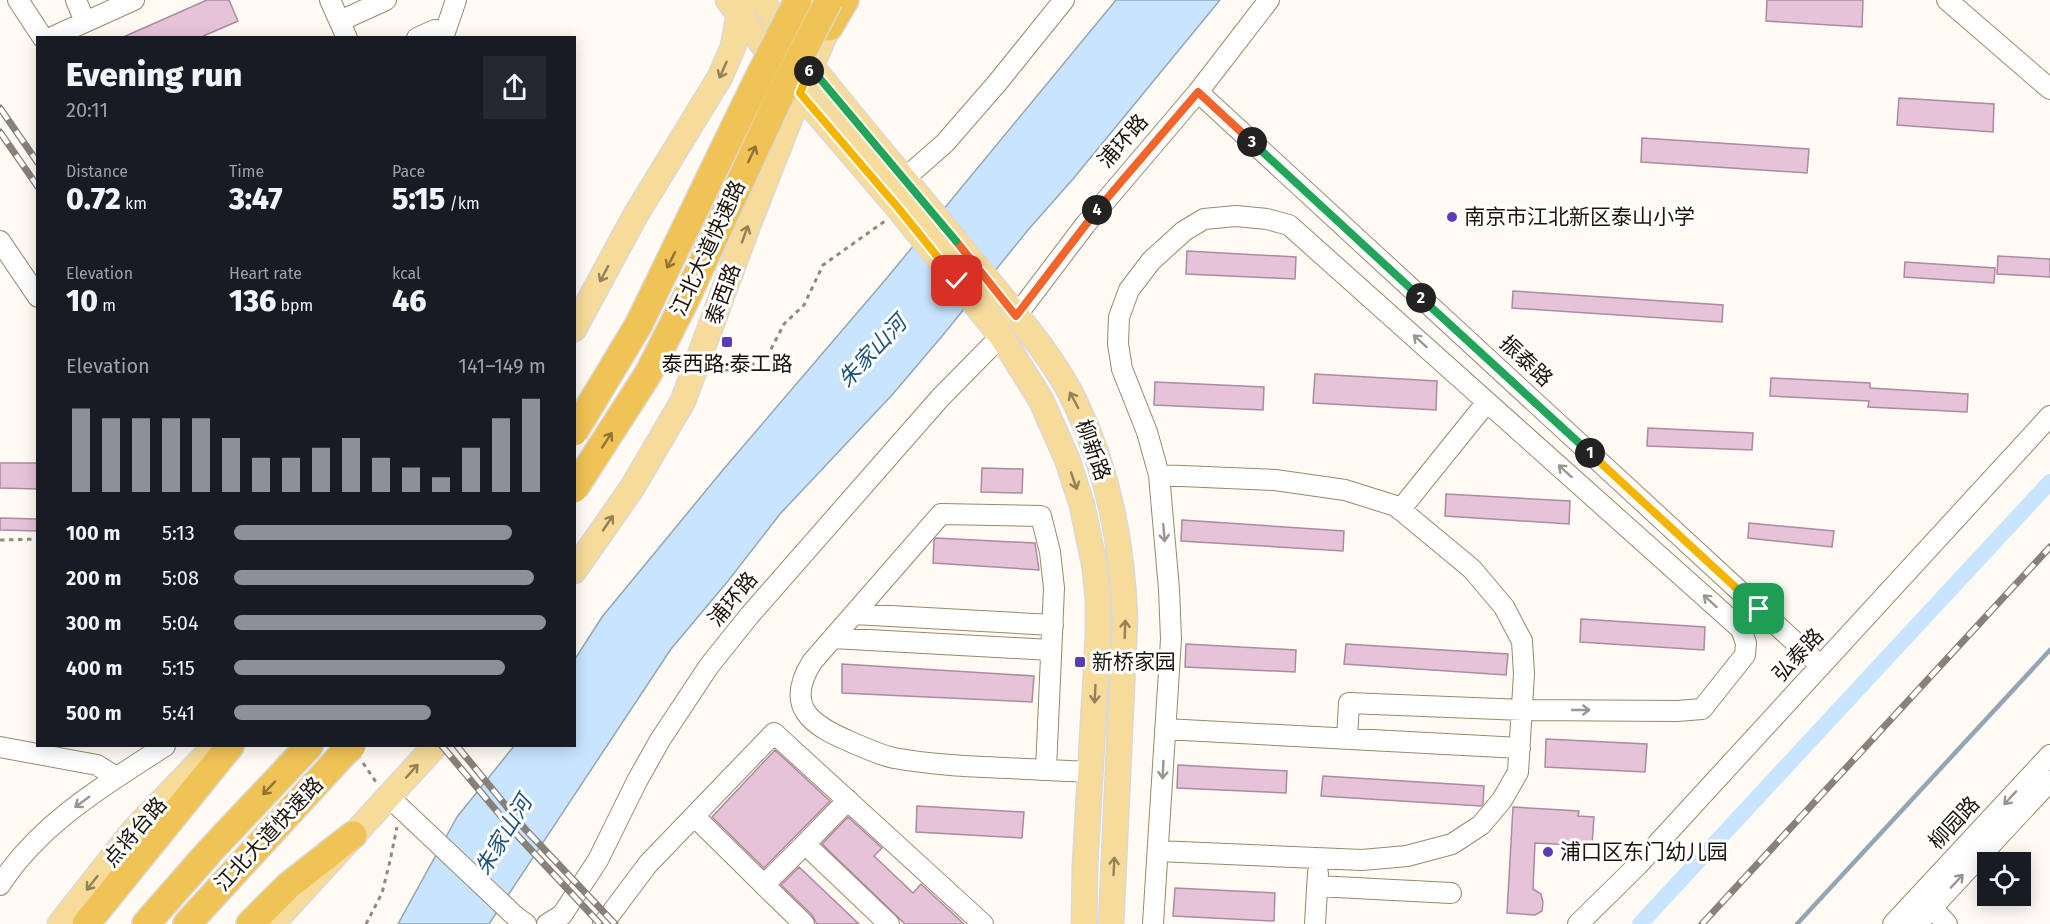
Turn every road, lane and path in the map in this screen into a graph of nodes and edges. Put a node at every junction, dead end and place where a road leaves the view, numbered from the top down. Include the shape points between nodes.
1 (18, 0) edge
2 (76, 0) edge
3 (134, 0) edge
4 (330, 0) edge
5 (386, 0) edge
6 (456, 0) edge
7 (760, 0) edge
8 (798, 0) edge
9 (829, 0) edge
10 (838, 0) edge
11 (845, 0) edge
12 (1064, 0) edge
13 (1269, 0) edge
14 (1947, 0) edge
15 (737, 3) edge
16 (85, 22) junction
17 (829, 27) junction
18 (344, 29) edge
19 (42, 36) edge
20 (54, 36) edge
21 (422, 36) edge
22 (437, 36) edge
23 (444, 36) edge
24 (811, 68) junction
25 (2050, 89) edge
26 (1198, 92) junction
27 (800, 93) junction
28 (904, 179) junction
29 (907, 218) junction
30 (0, 241) edge
31 (36, 294) edge
32 (1016, 316) junction
33 (576, 325) edge
34 (1001, 336) junction
35 (695, 370) junction
36 (1487, 402) junction
37 (2050, 416) edge
38 (576, 429) edge
39 (1159, 475) junction
40 (576, 486) edge
41 (1400, 510) junction
42 (36, 539) edge
43 (0, 540) edge
44 (576, 568) edge
45 (854, 614) junction
46 (1053, 625) junction
47 (833, 638) junction
48 (1052, 650) junction
49 (1821, 666) junction
50 (1523, 710) junction
51 (1165, 729) junction
52 (1347, 739) junction
53 (0, 747) edge
54 (163, 747) edge
55 (214, 747) edge
56 (229, 747) edge
57 (308, 747) edge
58 (434, 747) edge
59 (1520, 748) junction
60 (354, 750) edge
61 (2050, 755) edge
62 (1046, 770) junction
63 (1091, 772) junction
64 (116, 777) junction
65 (2050, 781) edge
66 (848, 800) junction
67 (395, 802) junction
68 (694, 816) junction
69 (353, 834) junction
70 (805, 844) junction
71 (1158, 851) junction
72 (1318, 860) junction
73 (0, 885) edge
74 (764, 885) junction
75 (1317, 886) junction
76 (1452, 893) dead end
77 (1926, 901) junction
78 (521, 920) edge
79 (60, 924) edge
80 (86, 924) edge
81 (146, 924) edge
82 (187, 924) edge
83 (250, 924) edge
84 (272, 924) edge
85 (366, 924) edge
86 (547, 924) edge
87 (603, 924) edge
88 (804, 924) edge
89 (889, 924) edge
90 (982, 924) edge
91 (1084, 924) edge
92 (1111, 924) edge
93 (1153, 924) edge
94 (1315, 924) edge
95 (1578, 924) edge
96 (1893, 924) edge
97 (1917, 924) edge
98 (1947, 924) edge

1 - 19 street
2 - 16 street
3 - 16 street
4 - 18 street
5 - 18 street
6 - 23 street
7 - 24 main road, 柳新路
8 -> 38 highway, 江北大道快速路, bridge via 639,324
40 -> 9 highway, 江北大道快速路, bridge via 648,374
10 - 17 main road, 泰西路
11 - 17 highway
12 - 28 street via 945,143
13 - 26 street, 浦环路
14 - 25 street
15 - 27 main road, 柳新路
15 -> 33 main road via 733,47 720,77 635,216
16 - 20 street
17 - 24 main road, 泰西路
21 - 22 street via 435,30
24 - 27 main road, 泰西路
24 - 28 main road, 柳新路
26 - 32 street, 浦环路 via 1118,185
26 - 49 street, 振泰路
27 - 29 main road, 柳新路
35 -> 27 main road, 泰西路
28 - 32 main road, 柳新路
29 - 34 main road, 柳新路
29 - 35 path via 823,265 804,305 784,324 768,355 734,370
30 - 31 street
92 -> 32 main road, 柳新路 via 1125,619 1118,531 1076,403
34 -> 63 main road, 柳新路 via 1041,400 1067,459 1089,533 1098,599
34 - 86 street, 浦环路 via 940,398 709,666 660,740 598,860 562,915
44 -> 35 main road, 泰西路 via 632,488 683,401
36 -> 39 street via 1288,225 1236,216 1204,219 1184,231 1151,261 1129,290 1119,317 1122,369
36 - 41 street
50 -> 36 street via 1702,708 1745,655 1746,643 1741,629
37 - 49 street, 弘泰路
39 - 41 street via 1275,480 1345,490
39 -> 51 street via 1170,619
41 - 50 street via 1472,569 1504,607 1522,641
42 - 43 path
45 - 46 street
45 - 46 street via 941,514 1041,516 1054,588
45 - 47 street
46 - 48 street
47 - 48 street
47 - 62 street via 812,662 800,690 802,706 812,721 832,734 892,758
48 - 62 street
49 - 95 street, 弘泰路
50 - 52 street via 1349,703
50 - 59 street
51 - 52 street
51 -> 71 street
52 - 59 street
53 - 64 street via 97,765
54 - 64 street
55 -> 79 main road, 点将台路 via 134,830
56 - 80 highway
57 -> 81 highway, 江北大道快速路
67 -> 58 main road
59 - 72 street via 1518,772 1502,800 1481,825 1452,844 1407,856
60 - 67 path via 381,790
60 - 82 highway, 江北大道快速路, bridge
61 -> 77 street, 柳园路
62 - 63 street
63 - 91 main road, 柳新路
64 -> 73 street via 44,834
77 -> 65 street, 柳园路
66 - 68 street via 774,732
66 - 70 street
66 - 90 street
67 - 69 main road
67 - 78 street
67 - 85 path via 390,861 382,893
68 - 74 street
68 - 87 street via 648,864
69 - 83 highway via 288,886
69 - 84 main road
70 - 74 street
70 - 89 street
71 - 72 street
71 - 93 street
72 - 75 street
74 - 88 street
75 - 76 street
75 - 94 street
77 - 96 street, 柳园路
77 - 97 street, 柳园路
77 - 98 street

